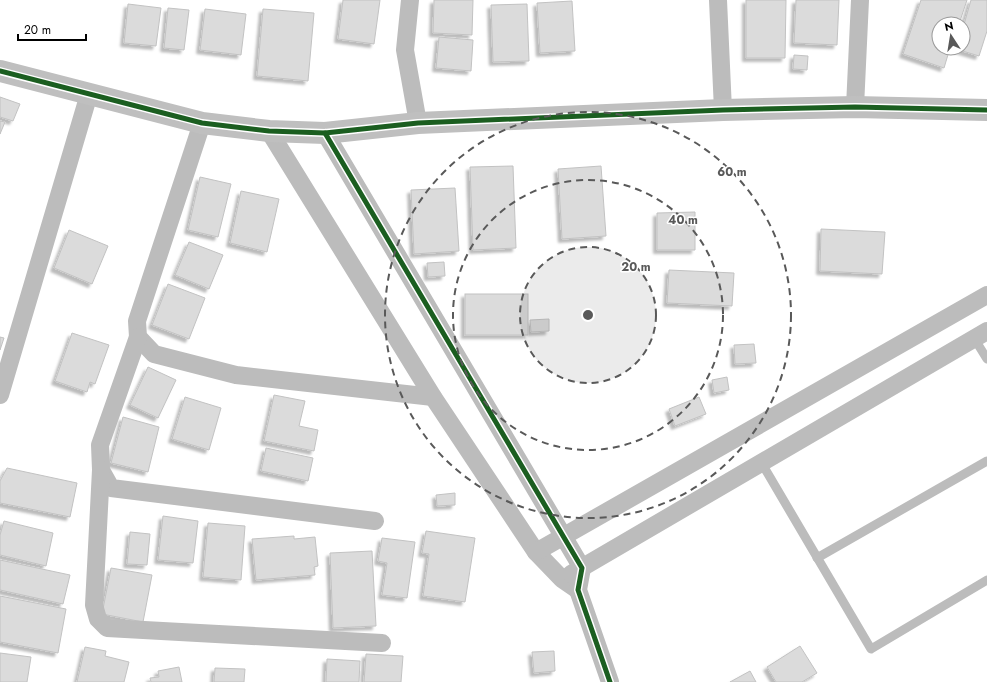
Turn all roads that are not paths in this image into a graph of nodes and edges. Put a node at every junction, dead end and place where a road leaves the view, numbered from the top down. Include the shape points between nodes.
1 (410, 0) edge
2 (718, 0) edge
3 (860, 0) edge
4 (0, 71) edge
5 (89, 94) junction
6 (855, 107) junction
7 (723, 110) junction
8 (987, 110) edge
9 (418, 123) junction
10 (202, 124) junction
11 (269, 131) junction
12 (325, 133) junction
13 (987, 295) edge
14 (981, 335) edge
15 (138, 337) junction
16 (987, 359) edge
17 (0, 395) edge
18 (433, 397) junction
19 (987, 460) edge
20 (761, 462) junction
21 (101, 470) junction
22 (375, 521) dead end
23 (564, 537) junction
24 (536, 552) junction
25 (817, 558) junction
26 (582, 568) junction
27 (562, 579) junction
28 (987, 580) edge
29 (578, 590) junction
30 (382, 643) dead end
31 (610, 682) edge

1 - 9 street via 405,50
2 - 7 street
3 - 6 street
4 - 5 street
5 - 10 street
5 - 17 street
6 - 7 street
6 - 8 street
7 - 9 street
9 - 12 street
10 - 11 street
10 - 15 street via 137,321
11 - 12 street
11 - 18 street
12 - 23 street
13 - 23 street
14 - 16 lane
14 - 20 street
15 - 18 street via 154,354 236,375
15 - 21 street via 100,445
18 - 24 street
19 - 25 lane
20 - 25 lane
20 - 26 street
21 - 22 street via 111,488
21 - 30 street via 94,605 98,619 107,628
23 - 24 street
23 - 26 street
24 - 27 street
25 - 28 lane via 871,649
26 - 27 street
26 - 29 street
27 - 29 street
29 - 31 street

